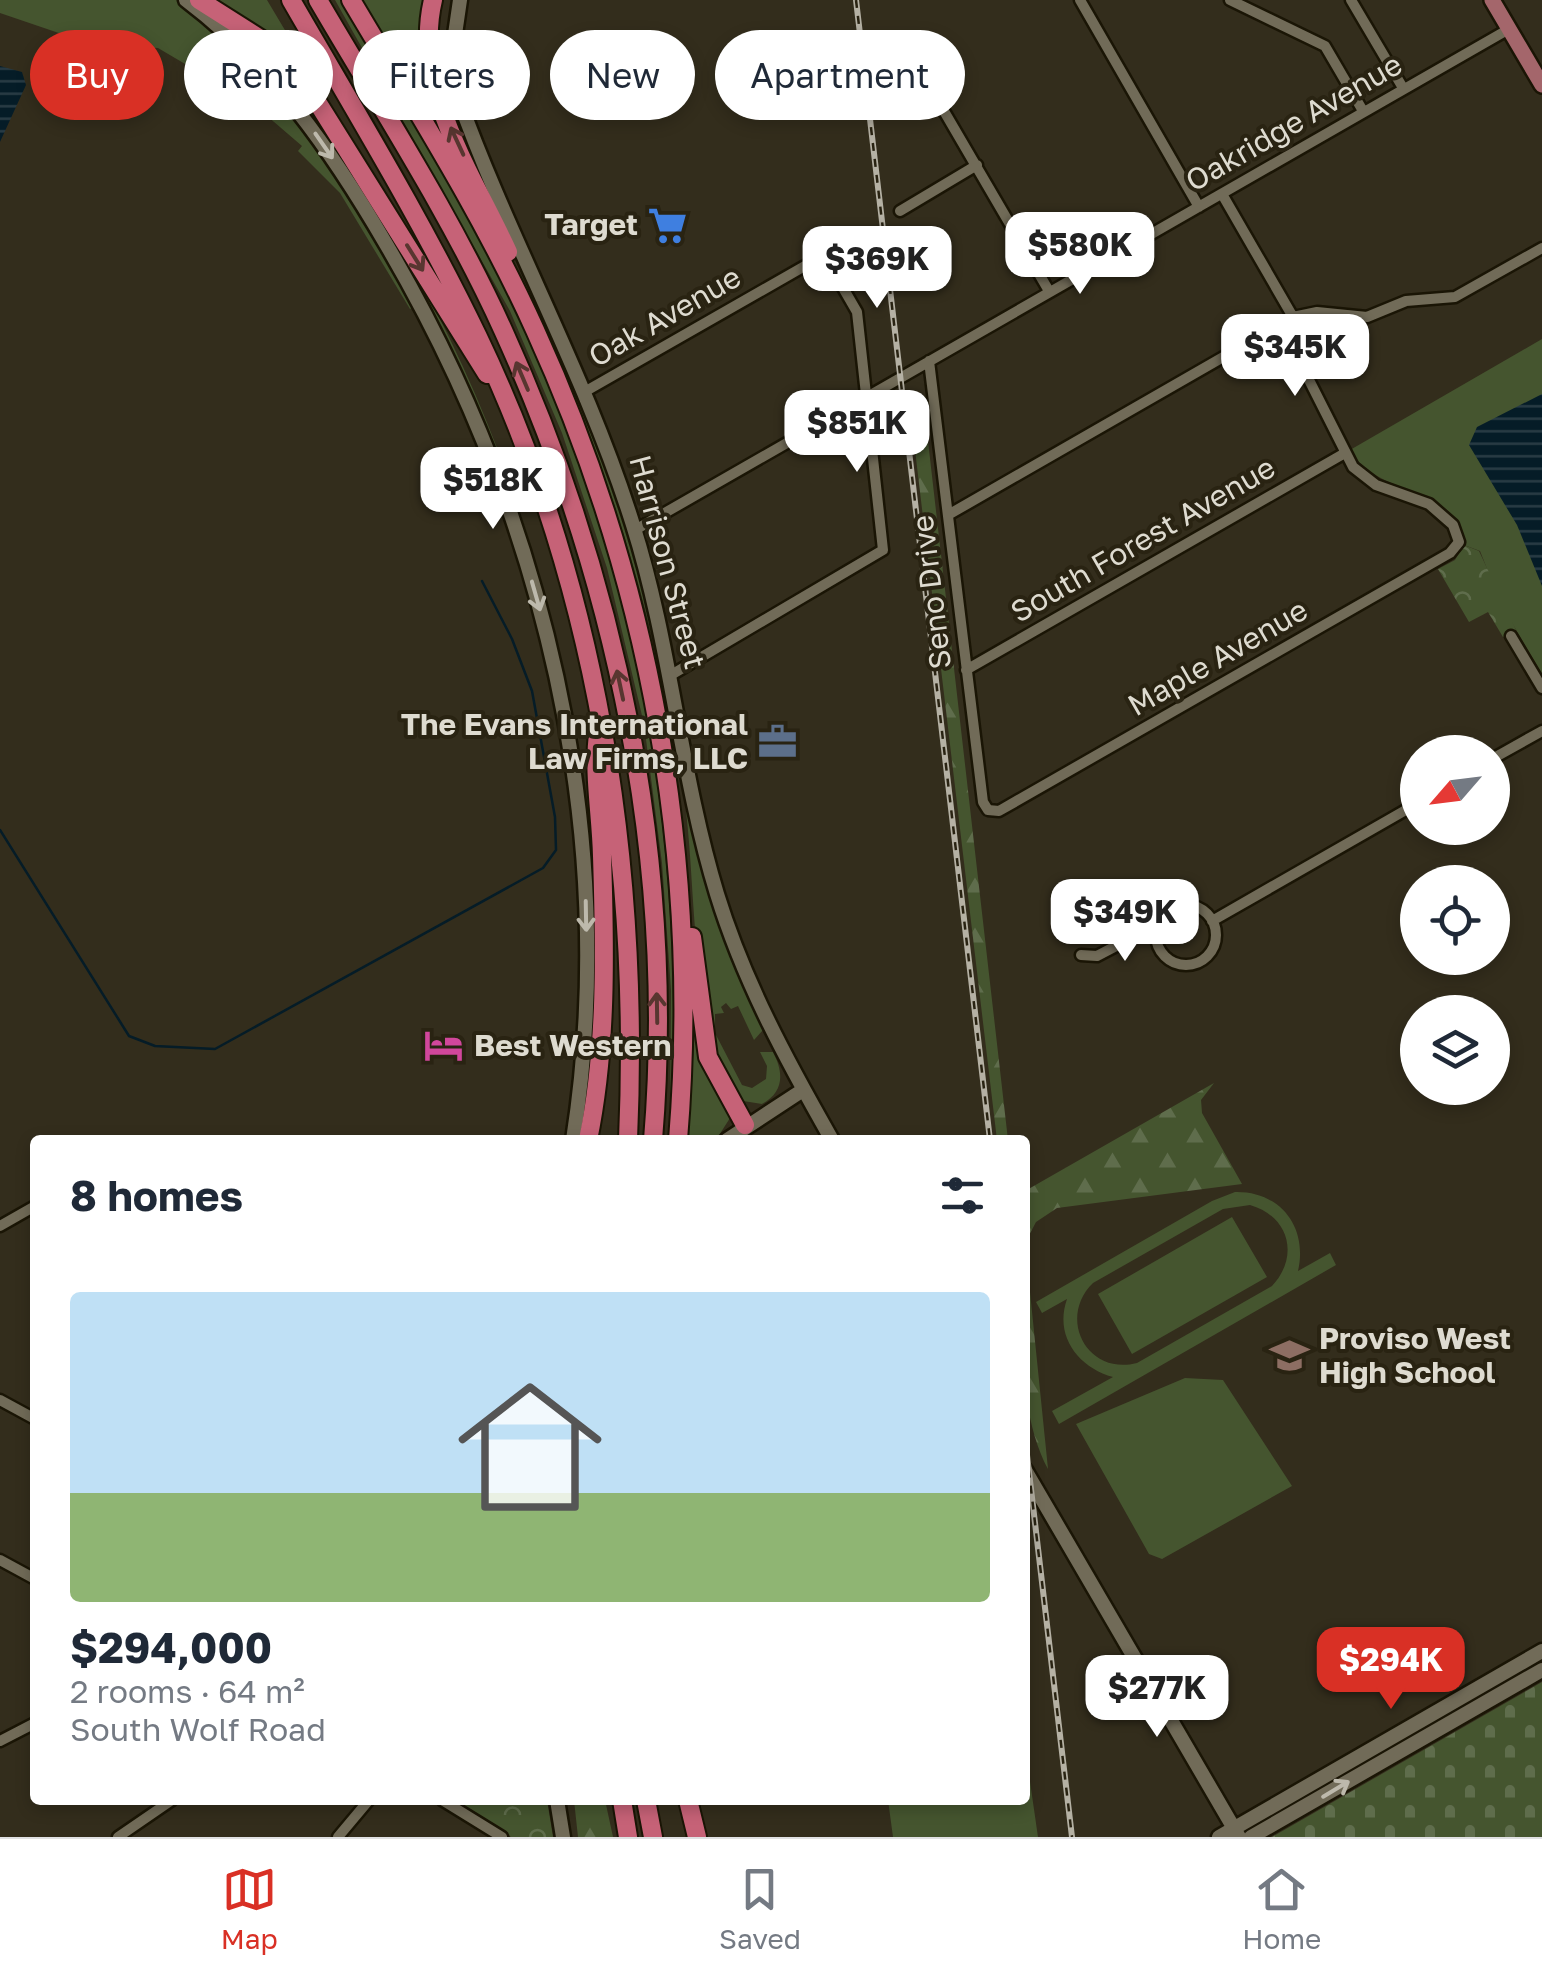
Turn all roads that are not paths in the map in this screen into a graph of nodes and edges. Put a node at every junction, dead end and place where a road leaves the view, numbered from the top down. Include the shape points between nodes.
1 (186, 0) edge
2 (200, 0) edge
3 (277, 0) edge
4 (291, 0) edge
5 (318, 0) edge
6 (351, 0) edge
7 (432, 0) edge
8 (460, 0) edge
9 (1080, 0) edge
10 (1230, 0) edge
11 (1351, 0) edge
12 (1492, 0) edge
13 (1509, 29) junction
14 (336, 82) junction
15 (1542, 85) edge
16 (1403, 88) junction
17 (1364, 111) junction
18 (951, 120) edge
19 (978, 165) junction
20 (1222, 194) junction
21 (1199, 207) junction
22 (900, 211) dead end
23 (1542, 248) edge
24 (1050, 291) junction
25 (1293, 317) junction
26 (534, 328) junction
27 (929, 362) junction
28 (586, 391) junction
29 (504, 396) junction
30 (869, 398) junction
31 (1345, 453) junction
32 (948, 516) junction
33 (635, 530) junction
34 (1511, 636) dead end
35 (966, 670) junction
36 (671, 675) junction
37 (1542, 688) edge
38 (601, 712) junction
39 (1542, 731) edge
40 (1510, 750) edge
41 (666, 778) junction
42 (992, 812) joint
43 (1400, 812) edge
44 (1212, 921) junction
45 (1158, 924) junction
46 (1081, 955) dead end
47 (803, 1090) junction
48 (745, 1125) junction
49 (573, 1135) edge
50 (588, 1135) edge
51 (628, 1135) edge
52 (654, 1135) edge
53 (678, 1135) edge
54 (733, 1135) edge
55 (829, 1135) edge
56 (30, 1209) edge
57 (0, 1226) edge
58 (0, 1400) edge
59 (30, 1413) edge
60 (1030, 1479) edge
61 (0, 1560) edge
62 (30, 1576) edge
63 (1542, 1651) edge
64 (1542, 1670) edge
65 (30, 1725) edge
66 (0, 1741) edge
67 (165, 1805) edge
68 (365, 1805) edge
69 (450, 1805) edge
70 (558, 1805) edge
71 (623, 1805) edge
72 (647, 1805) edge
73 (689, 1805) edge
74 (1236, 1833) edge
75 (118, 1837) edge
76 (338, 1837) edge
77 (502, 1837) edge
78 (563, 1837) edge
79 (628, 1837) edge
80 (653, 1837) edge
81 (697, 1837) edge
82 (1220, 1837) edge
83 (1251, 1837) edge

1 -> 49 main road via 271,75 345,177 438,339 504,495 552,658 578,798 586,986
2 -> 29 highway via 270,45 306,84
3 - 14 highway
4 - 14 highway
52 -> 5 highway via 650,874 632,743 593,572 502,329
6 - 26 highway
26 -> 7 highway via 527,293 435,89 428,47
8 - 28 main road, Harrison Street via 452,54 458,97
9 - 21 street
10 - 17 street via 1325,46
11 - 16 street
12 - 13 main road
13 - 15 main road
13 - 16 street, Oakridge Avenue
14 - 29 highway via 448,276
16 - 17 street, Oakridge Avenue
17 - 20 street, Oakridge Avenue
18 - 19 street
19 - 22 street
19 - 24 street
20 - 21 street, Oakridge Avenue
20 - 25 street
21 - 24 street, Oakridge Avenue
23 - 25 street via 1455,297 1418,298 1367,316
24 - 27 street, Oakridge Avenue
25 - 31 street via 1306,372
25 - 32 street
26 - 41 highway via 603,496 652,682
27 - 30 street, Oakridge Avenue
27 - 32 street, Seno Drive
28 - 30 street, Oak Avenue via 822,259 857,312
28 - 33 main road, Harrison Street
29 - 38 highway via 552,526
30 - 33 street, Oakridge Avenue
30 - 36 street via 884,550
31 - 35 street, South Forest Avenue
31 - 42 street, Maple Avenue via 1368,480 1444,515 1458,536 1450,553
32 - 35 street, Seno Drive
33 - 36 main road, Harrison Street
34 - 37 street
35 - 42 street, Seno Drive via 982,802
36 - 47 main road, Harrison Street via 716,890 758,1002
38 - 50 highway via 595,759 604,974
38 - 51 highway via 628,925
39 - 40 street
41 - 48 highway via 678,800 702,1039
41 - 53 highway via 682,948
43 - 44 street
44 - 45 street via 1189,905 1173,908
44 - 45 street via 1212,949 1188,965 1162,952
45 - 46 street via 1096,956
47 - 48 main road
47 - 55 main road, Harrison Street
48 - 54 main road
56 - 57 street
58 - 59 street
60 - 74 main road
61 - 62 street
63 - 74 main road
83 -> 64 main road
65 - 66 street
67 - 75 street
68 - 76 street
69 - 77 street
70 - 78 main road
71 - 79 highway
72 - 80 highway
73 - 81 highway
74 - 82 main road

